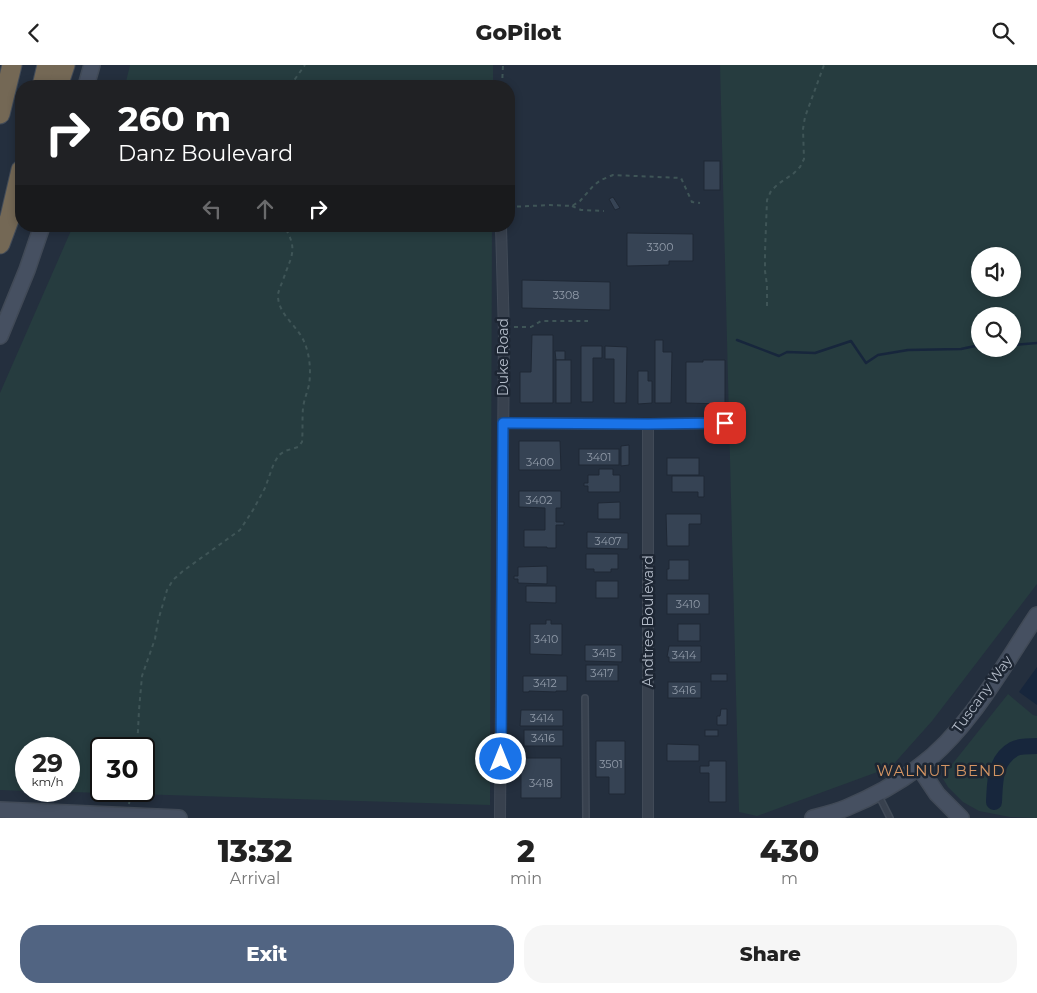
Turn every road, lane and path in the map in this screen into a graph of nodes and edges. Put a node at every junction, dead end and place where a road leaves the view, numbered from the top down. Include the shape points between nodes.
1 (12, 65) edge
2 (47, 65) edge
3 (65, 65) edge
4 (92, 65) edge
5 (305, 65) edge
6 (503, 65) edge
7 (824, 65) edge
8 (43, 80) edge
9 (60, 80) edge
10 (88, 80) edge
11 (294, 80) edge
12 (502, 80) edge
13 (0, 114) edge
14 (15, 196) edge
15 (700, 203) dead end
16 (572, 205) junction
17 (15, 206) edge
18 (515, 206) edge
19 (604, 211) dead end
20 (10, 217) junction
21 (40, 232) edge
22 (288, 232) edge
23 (501, 232) edge
24 (0, 244) edge
25 (767, 306) dead end
26 (588, 321) dead end
27 (504, 326) junction
28 (0, 336) edge
29 (503, 423) junction
30 (725, 423) dead end
31 (648, 424) junction
32 (1037, 615) edge
33 (585, 698) dead end
34 (137, 737) edge
35 (919, 767) junction
36 (878, 793) junction
37 (0, 810) edge
38 (90, 816) edge
39 (179, 818) edge
40 (500, 818) edge
41 (586, 818) edge
42 (648, 818) edge
43 (814, 818) edge
44 (890, 818) edge
45 (961, 818) edge

1 - 13 highway
2 - 8 highway
3 - 9 highway
4 - 10 main road
5 - 11 path
6 - 12 path
7 - 25 path via 804,123 804,159 767,199
14 - 20 highway
15 - 16 path via 692,202 681,178 613,175 594,185
16 - 18 path
16 - 19 path via 581,210
17 - 20 highway
20 - 24 highway
21 - 28 main road
22 - 34 path via 293,248 278,293 286,317 305,343 310,368 303,406 302,442 279,455 265,488 240,530 173,580 167,590 142,676
23 - 27 street, Duke Road
26 - 27 path via 541,321 531,327
27 - 29 street, Duke Road
29 - 31 street
29 - 40 street, Duke Road
30 - 31 street
31 - 42 street, Andtree Boulevard
32 - 35 main road, Tuscany Way via 970,715
33 - 41 lane
35 - 36 main road, Tuscany Way
35 - 45 main road via 937,794
36 - 43 main road, Tuscany Way
36 - 44 lane
37 - 38 main road
38 - 39 main road

